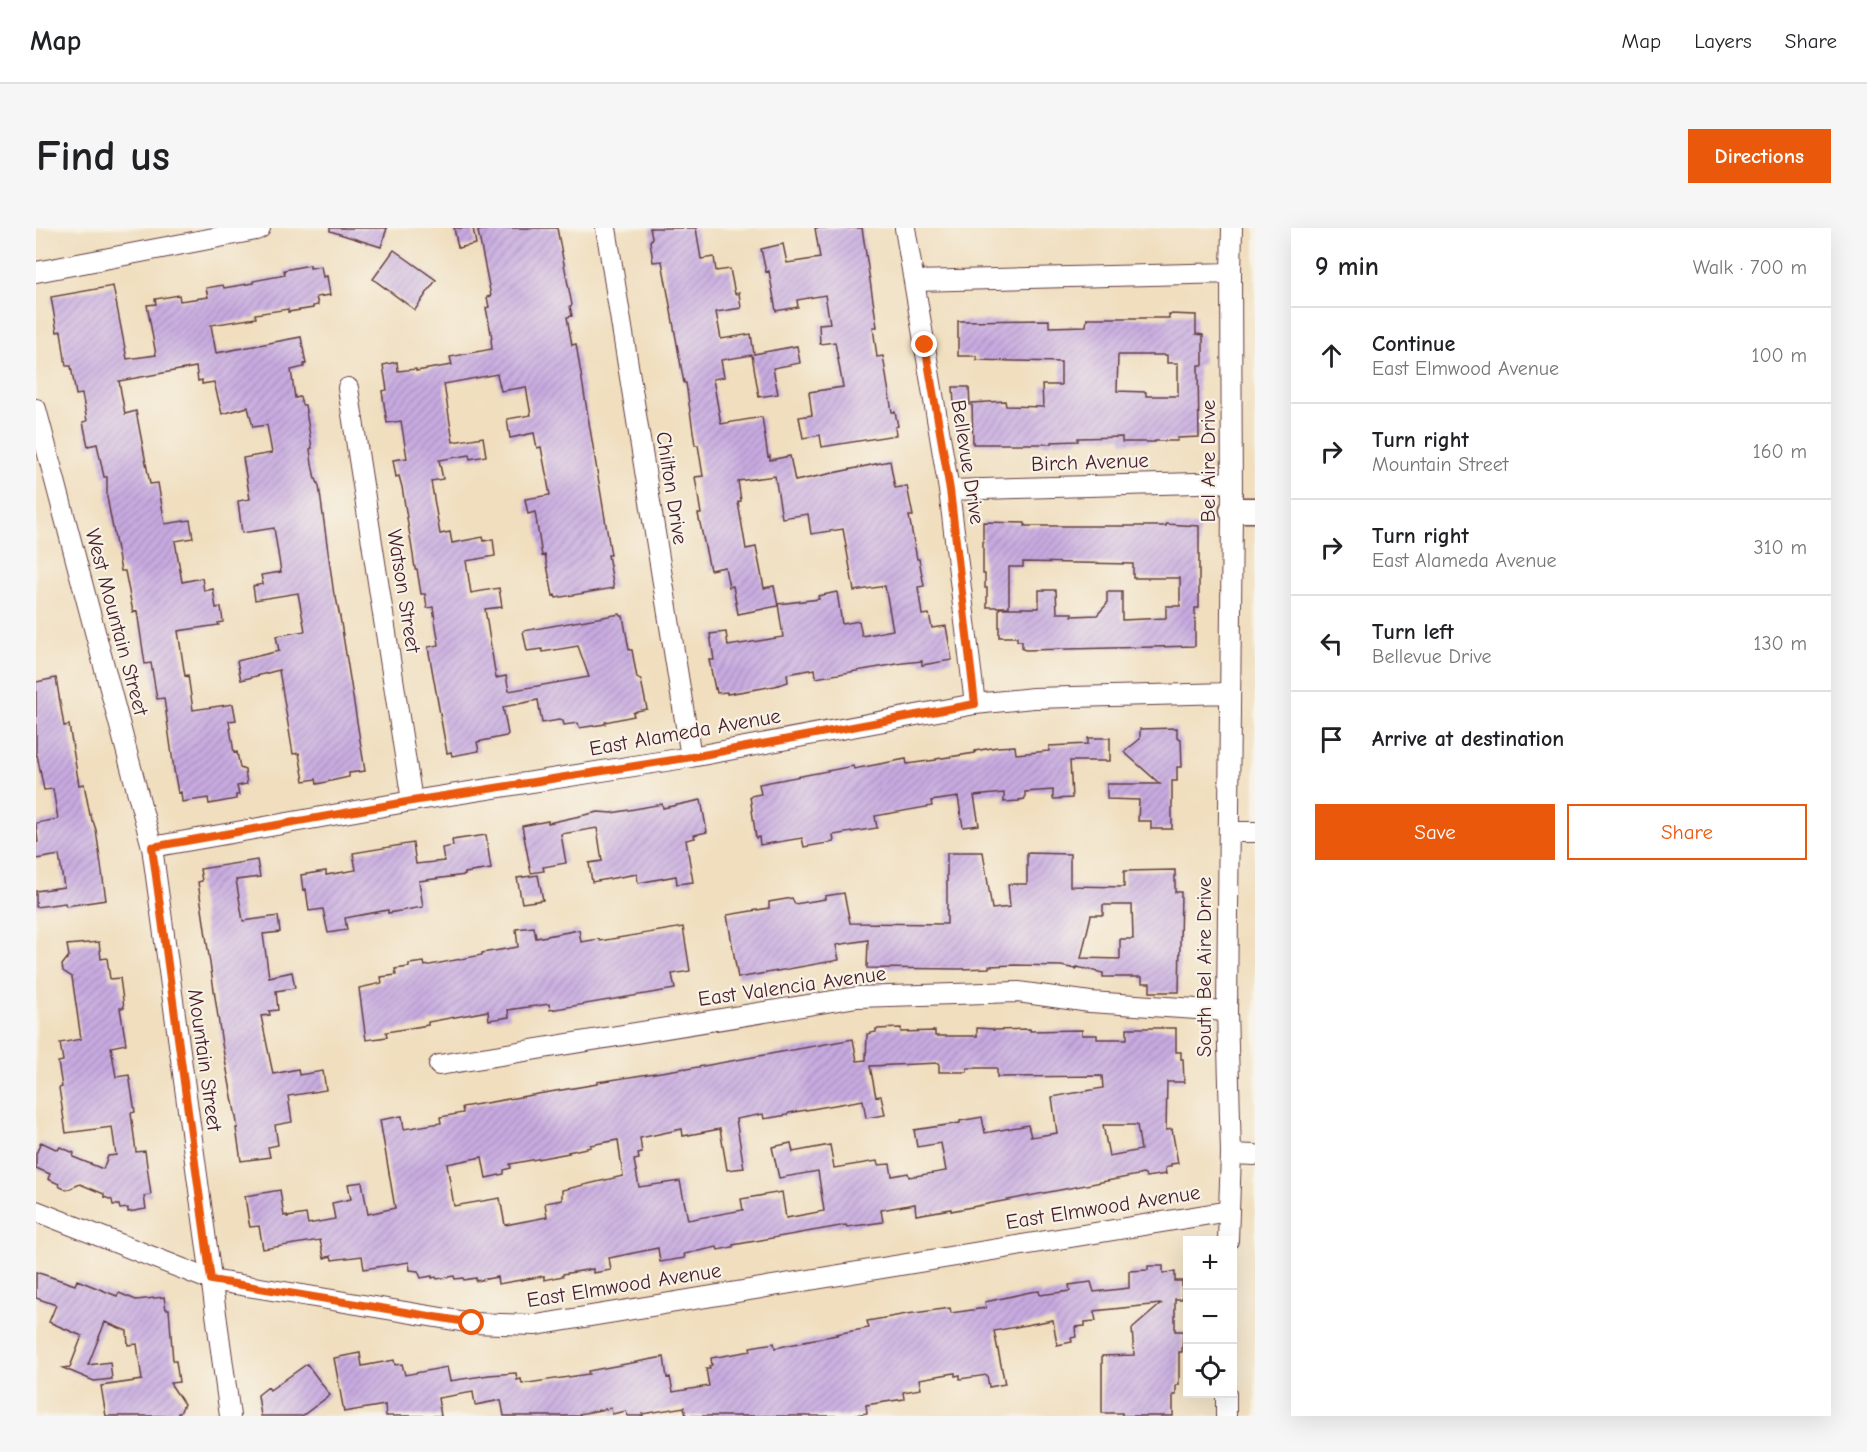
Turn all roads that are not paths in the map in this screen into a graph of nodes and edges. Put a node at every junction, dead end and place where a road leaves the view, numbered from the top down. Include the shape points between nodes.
1 (260, 228) edge
2 (606, 228) edge
3 (905, 228) edge
4 (1232, 228) edge
5 (36, 272) edge
6 (1231, 273) junction
7 (915, 281) junction
8 (348, 388) dead end
9 (36, 409) edge
10 (1232, 482) junction
11 (950, 490) junction
12 (1244, 510) edge
13 (1230, 693) junction
14 (975, 704) junction
15 (692, 757) junction
16 (412, 801) junction
17 (1229, 832) junction
18 (1255, 832) edge
19 (152, 847) junction
20 (1227, 1011) junction
21 (439, 1065) dead end
22 (1231, 1154) junction
23 (1255, 1155) edge
24 (36, 1211) edge
25 (1229, 1211) junction
26 (1228, 1236) edge
27 (211, 1280) junction
28 (1226, 1398) edge
29 (230, 1416) edge
30 (1226, 1416) edge

1 - 5 street
2 - 15 street, Chilton Drive
3 - 7 street, Bellevue Drive
4 - 6 street, Bel Aire Drive
6 - 7 street
6 - 10 street, Bel Aire Drive
7 - 11 street, Bellevue Drive
8 - 16 street, Watson Street
9 - 19 street, West Mountain Street
10 - 11 street, Birch Avenue
10 - 12 street, Bel Aire Drive
11 - 14 street, Bellevue Drive
12 - 13 street, Bel Aire Drive
13 - 14 street, East Alameda Avenue via 1033,698
13 - 17 street, South Bel Aire Drive
14 - 15 street, East Alameda Avenue
15 - 16 street, East Alameda Avenue
16 - 19 street, East Alameda Avenue
17 - 18 street
17 - 20 street, South Bel Aire Drive
19 - 27 street, Mountain Street
20 - 21 street, East Valencia Avenue via 1090,1002 1018,992 857,997
20 - 22 street, South Bel Aire Drive
22 - 23 street
22 - 25 street, South Bel Aire Drive
24 - 27 street, East Elmwood Avenue
25 - 26 street, South Bel Aire Drive
25 - 27 street, East Elmwood Avenue via 536,1325 472,1323
27 - 29 street, Mountain Street
28 - 30 street

